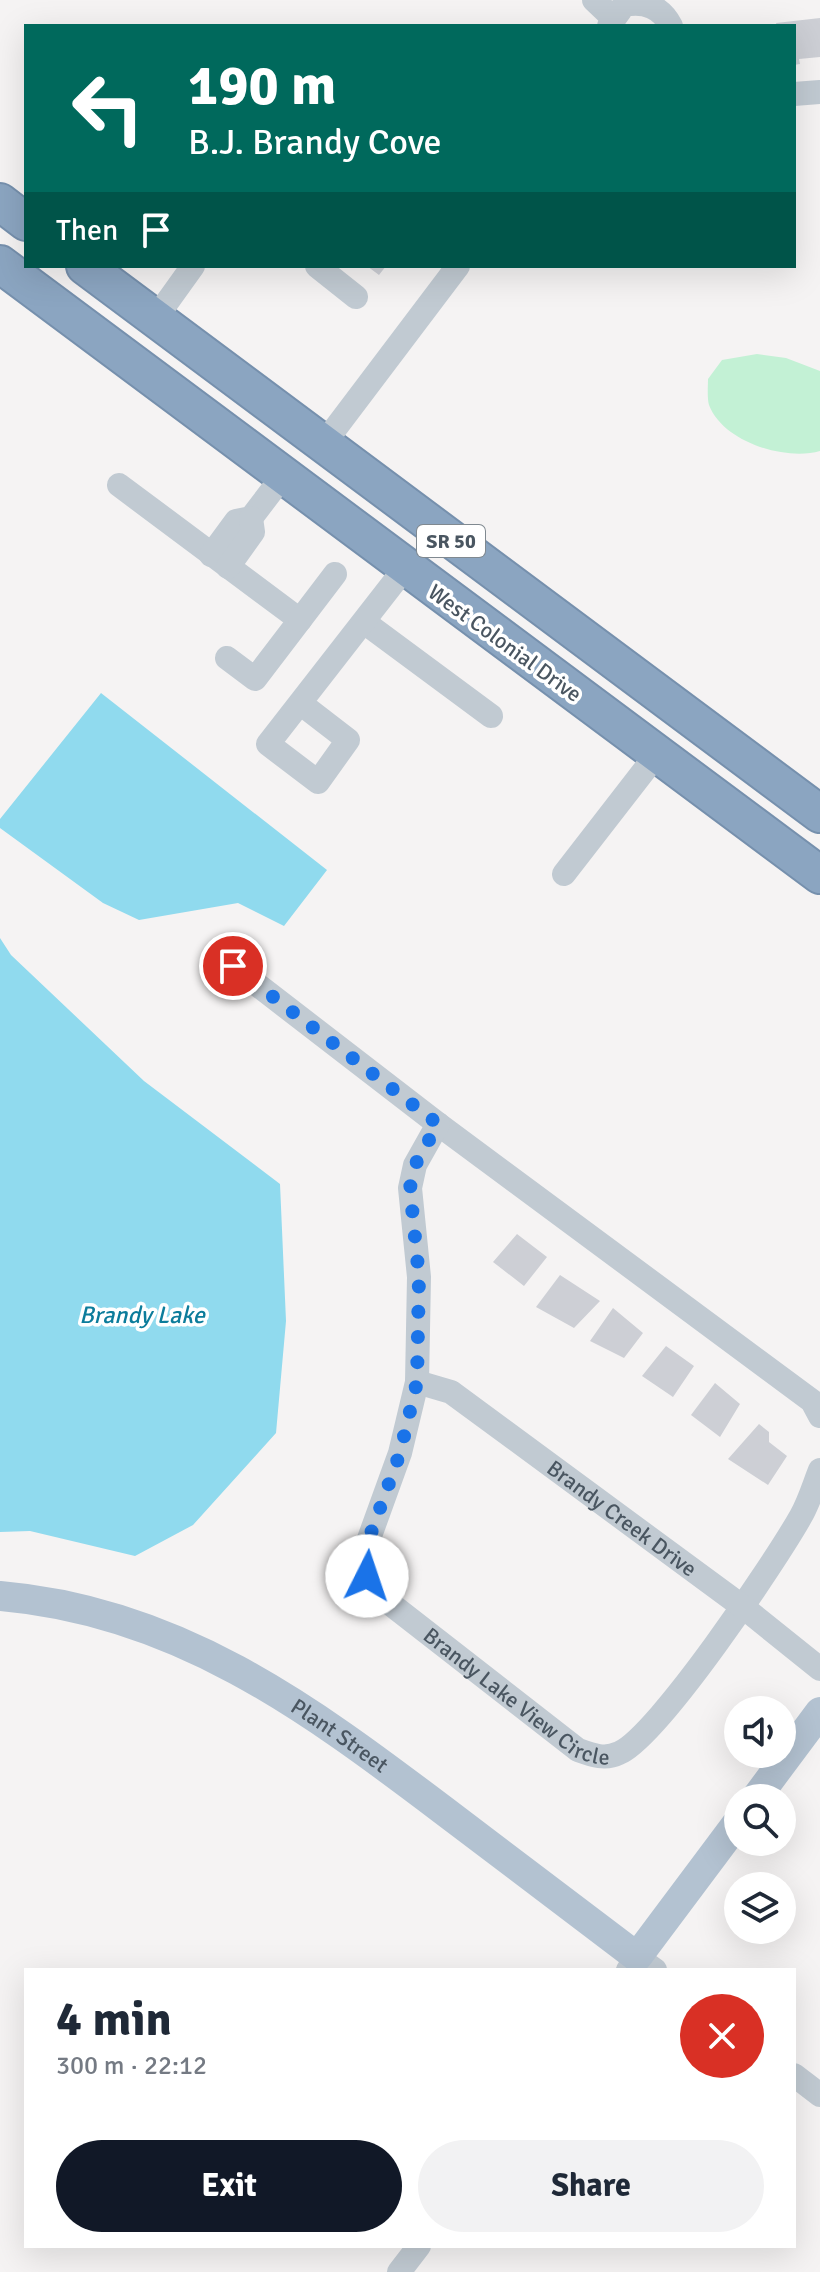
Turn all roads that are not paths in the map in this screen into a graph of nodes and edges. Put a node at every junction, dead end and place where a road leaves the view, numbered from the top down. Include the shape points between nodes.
1 (594, 0) edge
2 (611, 22) edge
3 (670, 24) edge
4 (820, 92) edge
5 (796, 94) edge
6 (0, 202) edge
7 (24, 220) edge
8 (0, 264) edge
9 (88, 268) edge
10 (192, 268) edge
11 (320, 268) edge
12 (456, 268) edge
13 (356, 297) dead end
14 (155, 319) junction
15 (221, 431) junction
16 (322, 446) junction
17 (283, 476) junction
18 (119, 485) dead end
19 (448, 539) junction
20 (220, 561) junction
21 (405, 568) junction
22 (335, 574) dead end
23 (300, 620) junction
24 (364, 622) junction
25 (227, 658) dead end
26 (300, 703) dead end
27 (491, 716) dead end
28 (657, 754) junction
29 (820, 814) edge
30 (564, 874) dead end
31 (820, 875) edge
32 (233, 966) dead end
33 (438, 1124) junction
34 (417, 1382) junction
35 (820, 1416) edge
36 (820, 1470) edge
37 (0, 1596) edge
38 (743, 1607) junction
39 (820, 1669) edge
40 (820, 1712) edge
41 (766, 1784) edge
42 (724, 1843) edge
43 (640, 1966) edge
44 (796, 2077) edge
45 (820, 2095) edge
46 (417, 2248) edge
47 (399, 2272) edge

1 - 2 street
2 - 3 street via 624,5 637,3 661,11
4 - 5 street
6 - 7 highway
8 - 15 highway, West Colonial Drive / SR 50
9 - 14 highway, SR 50
10 - 14 street
11 - 13 street
12 - 16 street
14 - 16 highway, SR 50
15 - 16 highway via 285,455 305,455
15 - 17 highway, West Colonial Drive / SR 50
16 - 19 highway, SR 50
17 - 19 highway via 335,476
17 - 20 street via 251,518 236,521
17 - 21 highway, West Colonial Drive / SR 50
18 - 20 street
19 - 29 highway, SR 50
20 - 23 street
21 - 24 street
21 - 28 highway, West Colonial Drive / SR 50
22 - 23 street
23 - 25 street via 255,679
24 - 26 street
24 - 27 street
28 - 30 street
28 - 31 highway, West Colonial Drive / SR 50
32 - 33 street
33 - 34 street, Brandy Lake View Circle via 415,1165 410,1188 419,1277
33 - 35 street via 812,1401
34 - 38 street, Brandy Creek Drive via 451,1392
34 - 38 street, Brandy Lake View Circle via 400,1453 366,1547 367,1576 401,1614 578,1750 601,1757 620,1753 642,1737
36 - 38 street, Brandy Lake View Circle via 802,1514
37 - 43 main road, Plant Street via 111,1616 185,1642 274,1688 354,1743
38 - 39 street, Brandy Creek Drive
40 - 41 main road
42 - 43 main road
44 - 45 street
46 - 47 street

